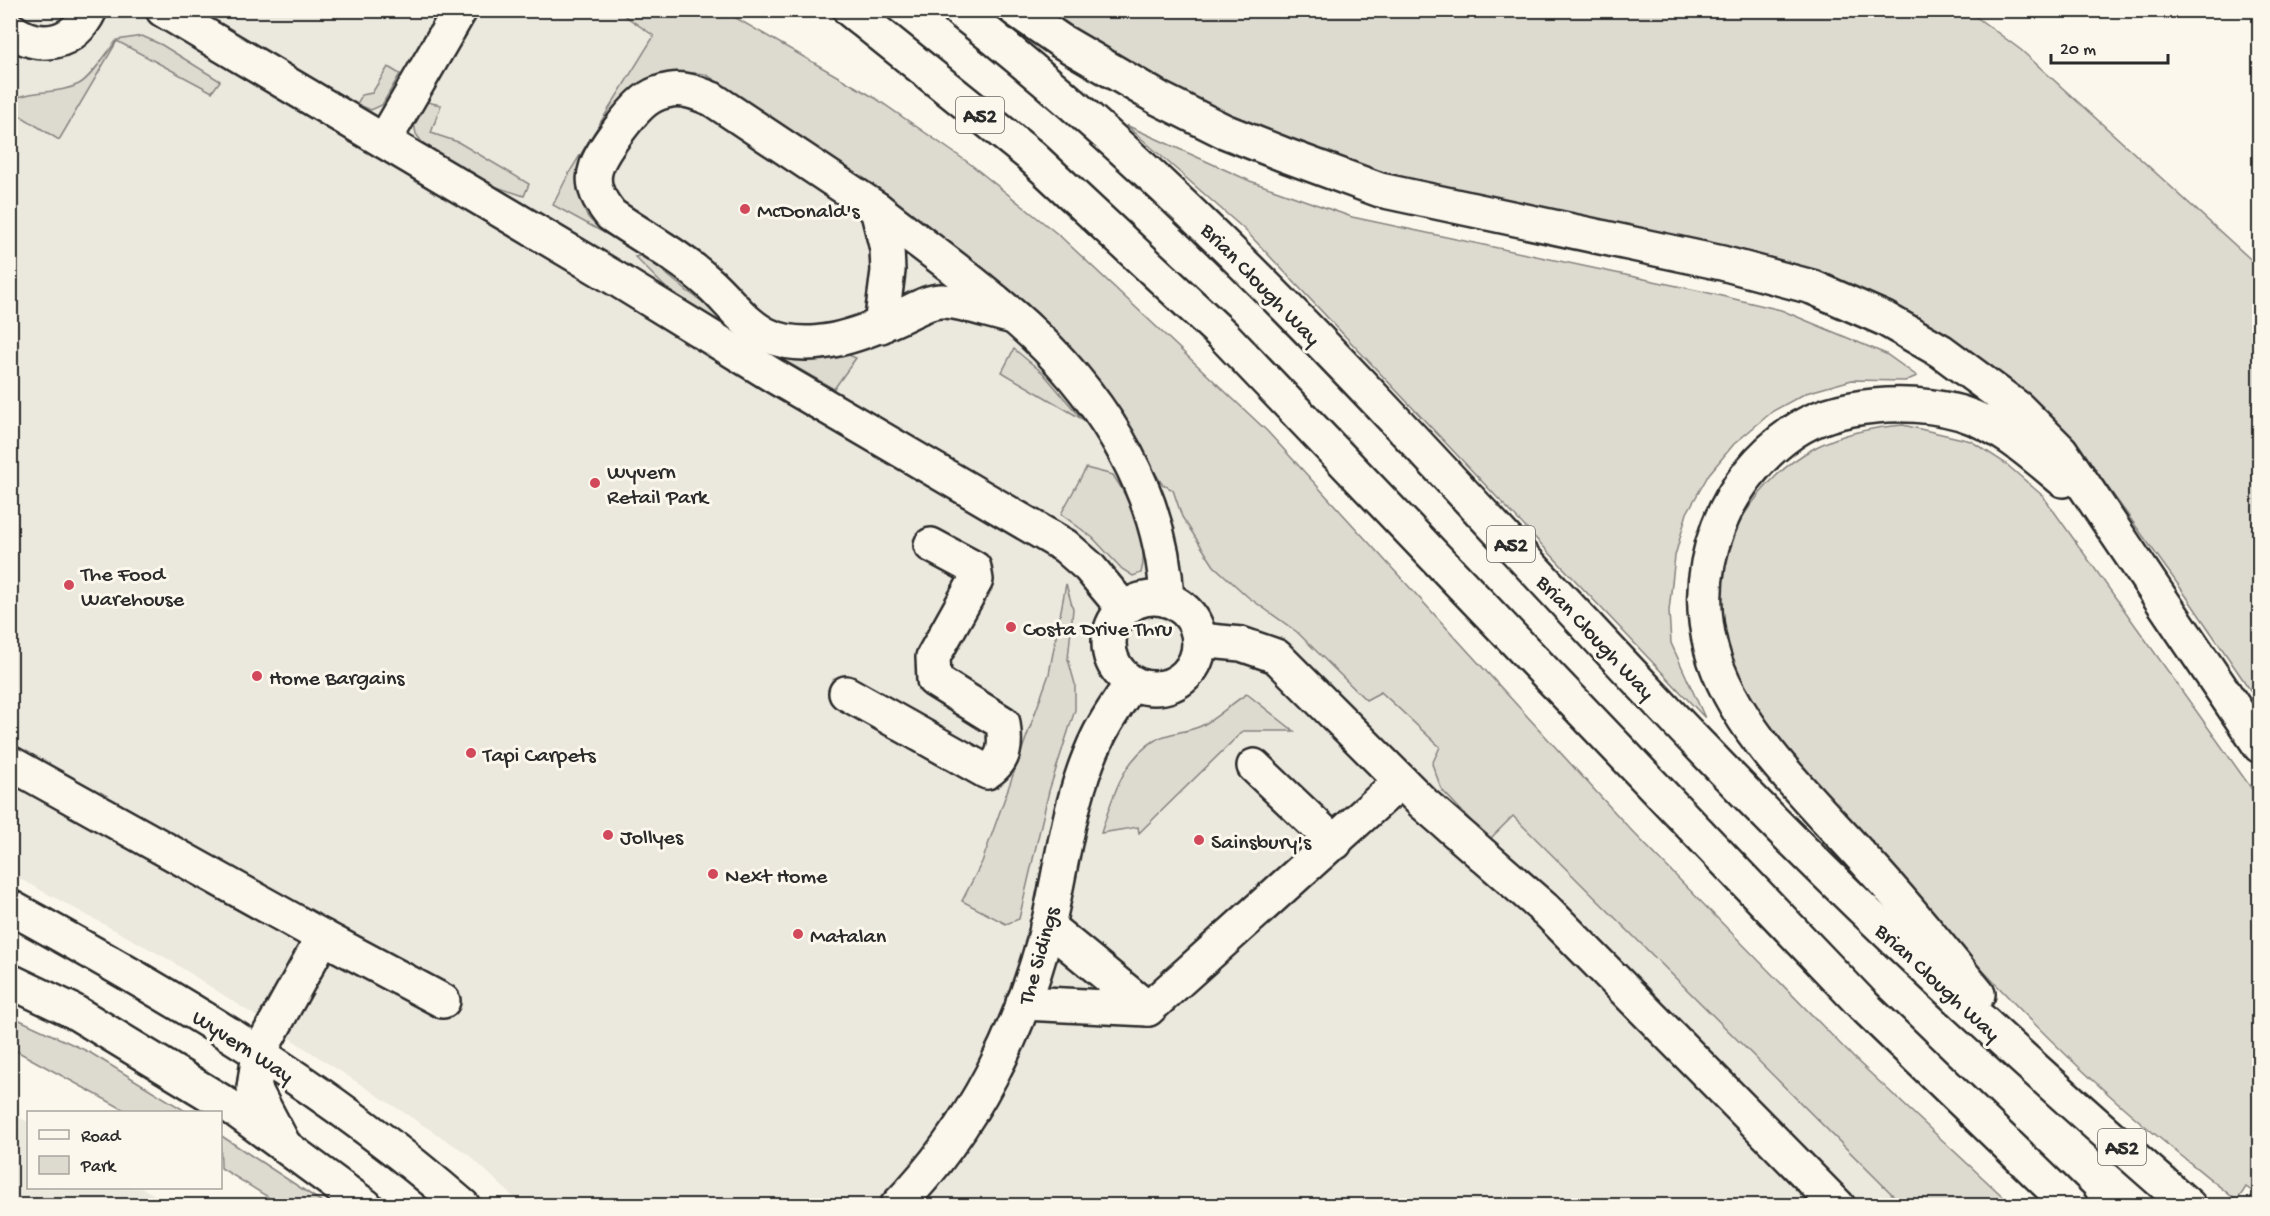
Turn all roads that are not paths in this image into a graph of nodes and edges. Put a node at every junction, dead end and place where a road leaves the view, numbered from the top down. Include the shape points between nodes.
1 (90, 10) edge
2 (163, 10) edge
3 (460, 10) edge
4 (826, 10) edge
5 (850, 10) edge
6 (959, 10) edge
7 (1016, 10) edge
8 (10, 29) edge
9 (931, 74) junction
10 (384, 141) junction
11 (877, 209) junction
12 (1014, 317) junction
13 (881, 326) junction
14 (2099, 510) junction
15 (931, 545) dead end
16 (1167, 600) junction
17 (1124, 609) junction
18 (1199, 640) junction
19 (1132, 683) junction
20 (846, 693) dead end
21 (2259, 746) edge
22 (10, 762) edge
23 (1254, 766) dead end
24 (1401, 781) junction
25 (1335, 843) junction
26 (10, 907) edge
27 (1047, 926) junction
28 (323, 937) junction
29 (10, 981) edge
30 (443, 1001) dead end
31 (1023, 1003) junction
32 (1148, 1009) junction
33 (259, 1053) junction
34 (2055, 1088) junction
35 (284, 1145) junction
36 (366, 1206) edge
37 (463, 1206) edge
38 (897, 1206) edge
39 (1838, 1206) edge
40 (2071, 1206) edge
41 (2188, 1206) edge

1 - 8 main road via 80,27 63,40 35,42
2 - 10 main road
3 - 10 main road
4 - 9 main road
5 - 9 main road, A52
6 - 34 main road, Brian Clough Way / A52 via 1176,196 1334,357 1706,752 1866,913
7 - 14 main road via 1060,41 1224,131 1380,190 1722,263 1812,287 1885,318 1941,351 2018,408 2061,451
9 - 40 main road, A52 via 1029,155 1224,336 1864,1006
10 - 17 main road via 1065,546 1089,567
11 - 12 main road
11 - 13 main road via 888,271
11 - 13 main road via 712,99 684,90 649,98 636,109 596,168 596,192 611,215 708,281 743,320 767,334 808,343
12 - 13 main road via 943,301 930,303
12 - 16 main road via 1059,360 1130,460 1152,510 1166,568
14 - 21 main road via 2174,615
14 - 34 main road via 2014,439 1961,414 1918,406 1873,405 1834,414 1794,431 1739,484 1719,522 1707,560 1704,598 1711,649 1734,702 1763,747 1904,903
15 - 20 main road via 974,568 976,580 933,657 934,680 1003,723 1006,746 999,764 987,772
16 - 17 main road via 1137,600
16 - 18 main road via 1190,615
17 - 19 main road via 1114,620 1108,648 1120,674
18 - 19 main road via 1193,666 1172,685 1159,688
18 - 24 main road via 1241,644 1276,656
19 - 27 main road, The Sidings via 1098,737 1078,790
22 - 28 main road
23 - 25 main road
24 - 25 main road
24 - 39 main road via 1546,910
25 - 32 main road
26 - 33 main road, Wyvern Way
27 - 31 main road, The Sidings
27 - 32 main road
28 - 30 main road
28 - 33 main road
29 - 35 main road via 73,1011 234,1109
31 - 32 main road
31 - 38 main road, The Sidings via 1006,1048 968,1118
33 - 35 main road via 254,1088
33 - 37 main road, Wyvern Way via 359,1123
34 - 41 main road, Brian Clough Way / A52
35 - 36 main road

